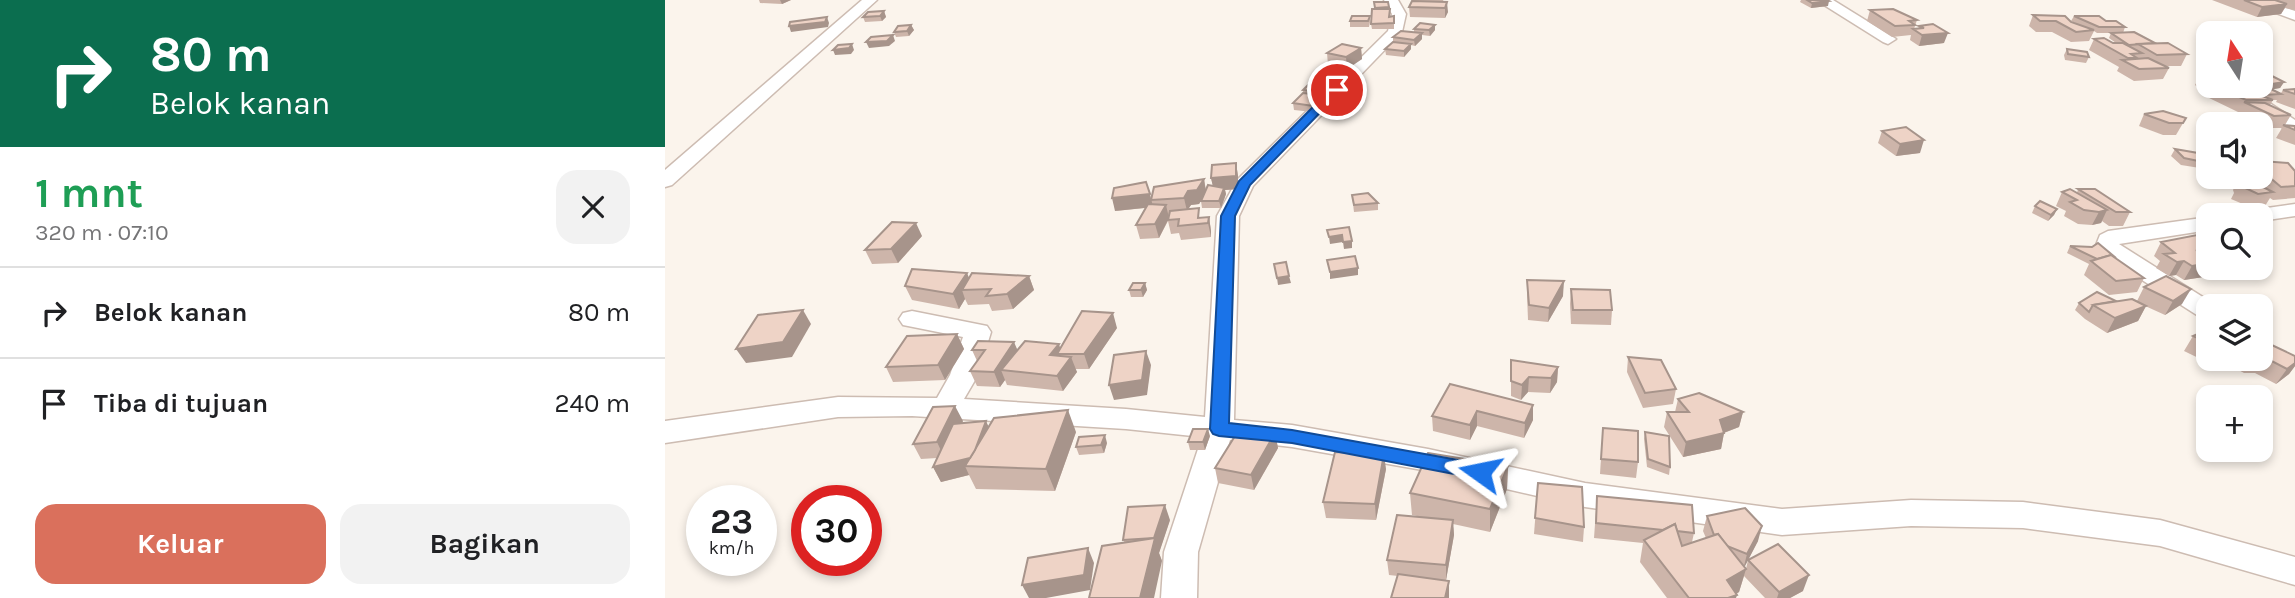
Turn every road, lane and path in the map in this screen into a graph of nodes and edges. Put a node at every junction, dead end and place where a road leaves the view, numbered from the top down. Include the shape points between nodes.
1 (870, 0) edge
2 (1823, 0) edge
3 (2248, 0) edge
4 (1397, 3) edge
5 (2295, 16) edge
6 (1888, 39) dead end
7 (2251, 98) edge
8 (2295, 128) edge
9 (665, 181) edge
10 (2295, 211) edge
11 (2273, 214) edge
12 (2196, 225) edge
13 (2196, 303) edge
14 (912, 318) dead end
15 (945, 408) junction
16 (1219, 429) junction
17 (665, 432) edge
18 (2295, 571) edge
19 (1179, 598) edge

1 - 9 street
2 - 6 street
3 - 5 street
4 - 16 street via 1400,21 1390,39 1244,184 1232,205 1226,232
7 - 8 street
10 - 11 street
12 - 13 street via 2116,236 2107,245
14 - 15 street via 978,332 964,375
15 - 16 street
15 - 17 street via 838,407
16 - 18 street via 1292,436 1428,460 1585,495 1781,522 1911,513 2023,515 2160,533
16 - 19 street via 1181,552

